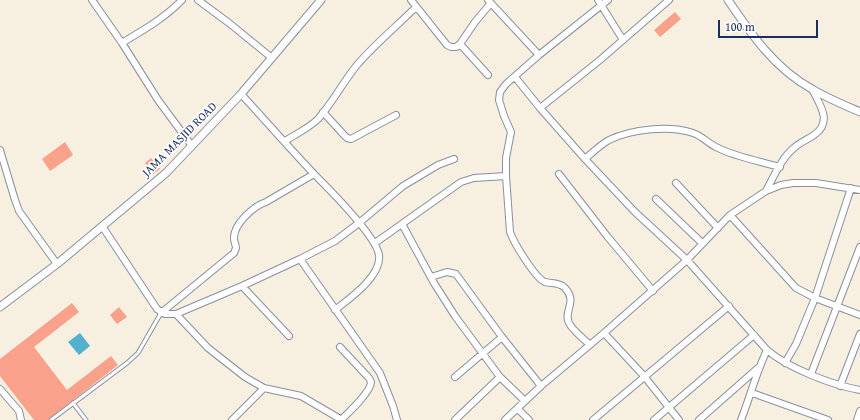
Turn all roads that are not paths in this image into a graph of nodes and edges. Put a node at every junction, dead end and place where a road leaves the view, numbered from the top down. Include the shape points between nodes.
1 (92, 0) edge
2 (182, 0) edge
3 (198, 0) edge
4 (321, 0) edge
5 (411, 0) edge
6 (608, 0) edge
7 (669, 0) edge
8 (728, 0) edge
9 (490, 2) edge
10 (600, 3) edge
11 (416, 7) junction
12 (623, 40) junction
13 (122, 43) junction
14 (460, 44) junction
15 (539, 55) junction
16 (272, 58) junction
17 (488, 75) dead end
18 (515, 77) junction
19 (812, 89) junction
20 (241, 94) junction
21 (540, 108) junction
22 (323, 112) junction
23 (860, 112) edge
24 (396, 115) dead end
25 (285, 141) junction
26 (192, 146) junction
27 (0, 150) edge
28 (454, 158) dead end
29 (585, 158) junction
30 (780, 167) junction
31 (314, 174) junction
32 (559, 174) dead end
33 (506, 176) junction
34 (676, 183) dead end
35 (851, 188) junction
36 (860, 190) edge
37 (766, 191) junction
38 (656, 199) dead end
39 (730, 215) junction
40 (359, 223) junction
41 (402, 224) junction
42 (102, 226) junction
43 (718, 228) junction
44 (375, 243) junction
45 (702, 243) junction
46 (860, 247) edge
47 (300, 259) junction
48 (687, 260) junction
49 (57, 264) junction
50 (431, 277) junction
51 (242, 286) junction
52 (653, 290) junction
53 (815, 298) junction
54 (729, 306) junction
55 (0, 307) edge
56 (837, 307) junction
57 (335, 310) junction
58 (161, 313) junction
59 (176, 314) junction
60 (860, 315) edge
61 (604, 333) junction
62 (860, 334) edge
63 (754, 335) junction
64 (289, 336) dead end
65 (502, 337) junction
66 (590, 345) junction
67 (340, 347) dead end
68 (767, 350) junction
69 (483, 354) junction
70 (785, 362) junction
71 (758, 368) junction
72 (811, 374) junction
73 (644, 376) junction
74 (455, 377) dead end
75 (500, 377) junction
76 (541, 386) junction
77 (840, 386) junction
78 (264, 388) junction
79 (0, 389) edge
80 (860, 390) edge
81 (752, 393) junction
82 (525, 402) junction
83 (73, 403) junction
84 (668, 408) junction
85 (518, 409) junction
86 (860, 411) edge
87 (21, 420) edge
88 (51, 420) edge
89 (86, 420) edge
90 (232, 420) edge
91 (341, 420) edge
92 (397, 420) edge
93 (455, 420) edge
94 (506, 420) edge
95 (529, 420) edge
96 (593, 420) edge
97 (654, 420) edge
98 (678, 420) edge
99 (699, 420) edge
100 (742, 420) edge
101 (828, 420) edge
102 (857, 420) edge

1 - 13 street
2 - 13 street via 173,10
3 - 16 street
4 - 16 street, JAMA MASJID ROAD
5 - 11 street
6 - 10 street
7 - 12 street
8 - 19 street via 774,60
9 - 14 street
9 - 15 street
10 - 12 street
10 - 15 street
11 - 14 street via 447,45 456,47
11 - 22 street via 358,63
12 - 21 street
13 - 26 street via 158,100
14 - 17 street
15 - 18 street
16 - 20 street, JAMA MASJID ROAD
18 - 21 street
18 - 33 street via 500,92 499,100 511,132 506,158
19 - 23 street
19 - 30 street via 824,112 824,122 821,129 794,147
20 - 25 street
20 - 26 street, JAMA MASJID ROAD
21 - 29 street
22 - 24 street via 344,136 351,139
22 - 25 street via 308,127
25 - 31 street
26 - 42 street, JAMA MASJID ROAD via 166,173
27 - 49 street via 20,211
28 - 40 street via 403,186
29 - 30 street via 603,144 629,133 676,129 694,133 716,147 734,154
29 - 48 street via 635,212
30 - 37 street
31 - 40 street
31 - 58 street via 250,211 235,233 234,253
32 - 52 street
33 - 41 street via 474,178 461,182
33 - 66 street via 509,223 513,240 540,279 560,284 565,288 571,303 567,318 569,323
34 - 43 street
35 - 36 street
35 - 37 street via 794,182
35 - 53 street
37 - 39 street
38 - 45 street
39 - 43 street
39 - 53 street via 796,288
40 - 44 street
40 - 47 street via 335,241
41 - 44 street
41 - 50 street
42 - 49 street, JAMA MASJID ROAD
42 - 58 street
43 - 45 street
44 - 57 street via 379,256 377,267 358,293
45 - 48 street
46 - 56 street
47 - 51 street
47 - 57 street
48 - 52 street
48 - 54 street
49 - 55 street, JAMA MASJID ROAD
50 - 65 street via 448,272 456,274
50 - 69 street
51 - 59 street
51 - 64 street
52 - 61 street
53 - 56 street
53 - 70 street via 796,344
54 - 63 street
54 - 73 street
56 - 60 street
56 - 72 street
57 - 92 street via 380,373
58 - 59 street
58 - 83 lane via 138,353
59 - 78 street via 208,348 245,377
61 - 66 street
61 - 73 street
62 - 77 street
63 - 68 street
63 - 84 street
65 - 69 street
65 - 76 street
66 - 76 street
67 - 91 street via 371,382 364,396
68 - 70 street
68 - 71 street
69 - 74 street
69 - 75 street
70 - 72 street
71 - 81 street
71 - 99 street
72 - 77 street
73 - 84 street
73 - 96 street
75 - 82 street
75 - 93 street
76 - 82 street
77 - 80 street
78 - 90 street
78 - 91 street via 301,396
79 - 87 street via 19,411
81 - 100 street
81 - 101 street
82 - 85 street
83 - 88 lane
83 - 89 lane
84 - 97 street
84 - 98 street
85 - 94 street
85 - 95 street
86 - 102 street

